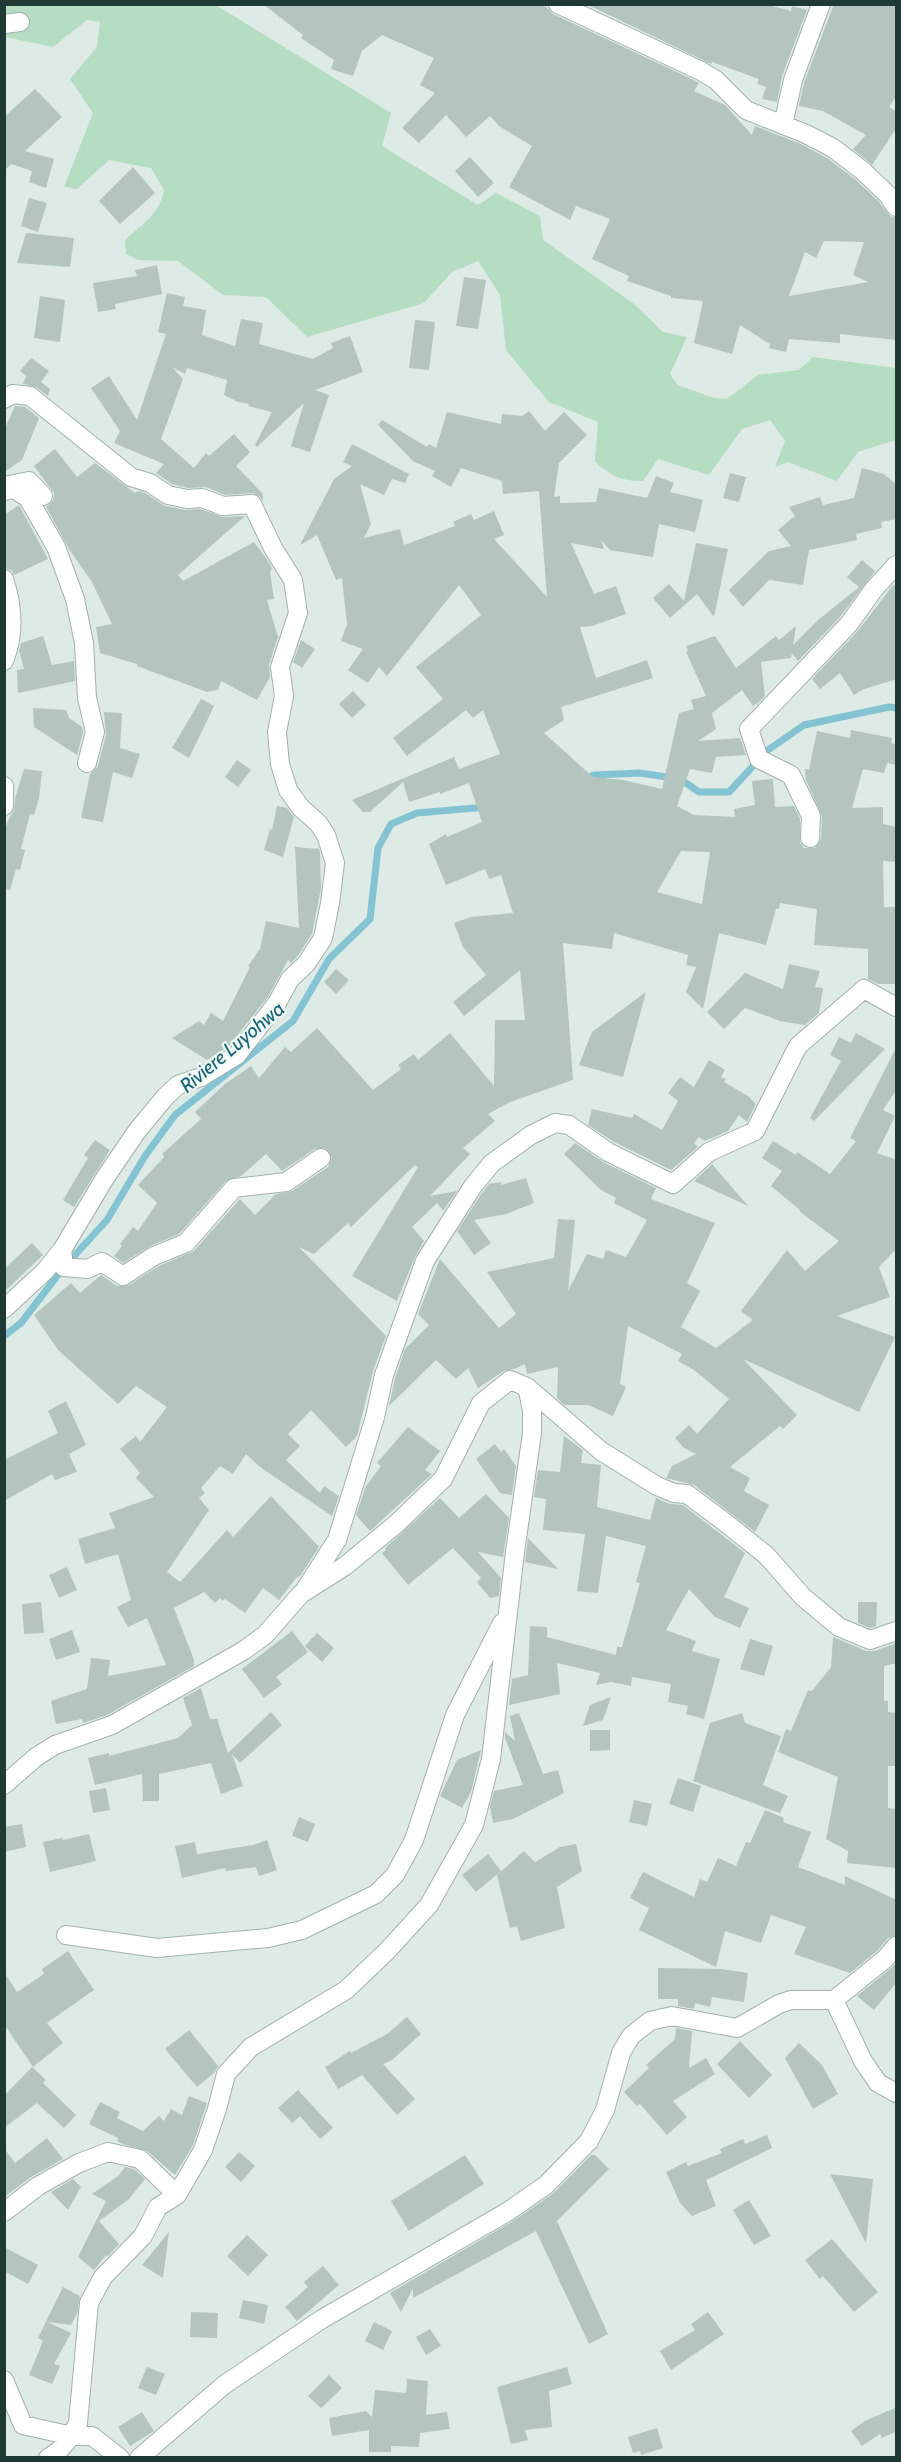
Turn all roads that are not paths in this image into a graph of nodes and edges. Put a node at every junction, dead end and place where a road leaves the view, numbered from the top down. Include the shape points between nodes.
1 (558, 4) edge
2 (821, 4) edge
3 (783, 124) junction
4 (894, 199) edge
5 (4, 399) edge
6 (4, 486) edge
7 (4, 491) edge
8 (28, 498) junction
9 (897, 565) edge
10 (4, 579) edge
11 (4, 661) edge
12 (87, 763) dead end
13 (4, 786) edge
14 (4, 806) edge
15 (810, 838) dead end
16 (897, 1007) edge
17 (321, 1158) dead end
18 (62, 1250) junction
19 (4, 1309) edge
20 (527, 1387) junction
21 (302, 1594) junction
22 (508, 1610) junction
23 (897, 1631) edge
24 (4, 1785) edge
25 (66, 1935) dead end
26 (897, 1946) edge
27 (834, 2000) junction
28 (897, 2093) edge
29 (177, 2195) junction
30 (4, 2212) edge
31 (4, 2380) edge
32 (72, 2436) junction
33 (48, 2457) edge
34 (120, 2457) edge
35 (139, 2457) edge

1 - 3 street via 701,70 746,110
2 - 3 street via 793,80
3 - 4 street via 833,148
5 - 18 street via 13,394 30,396 131,477 168,495 202,498 223,506 252,504 293,580 298,613 280,667 284,696 277,732 280,764 288,790 326,835 335,863 323,938 306,964 290,979 277,1003 237,1055 201,1077 178,1085 166,1096 105,1178
6 - 8 street via 29,481 43,496
7 - 8 street via 14,489
8 - 12 street via 56,547 75,599 94,732
9 - 15 street via 849,624 749,729 759,759 791,775 812,816
10 - 11 street via 11,599 12,639
13 - 14 street
16 - 21 street via 864,989 798,1046 755,1131 709,1152 673,1184 608,1152 569,1125 555,1123 492,1163 472,1186 425,1261 384,1375 337,1540
17 - 18 street via 286,1182 234,1188 186,1243 154,1256 123,1276 102,1262 87,1269 64,1267
18 - 19 street
20 - 21 street via 510,1380 481,1403 443,1479 396,1525
20 - 22 street via 532,1433
20 - 23 street via 601,1451 657,1486 687,1494 722,1520 766,1555 803,1596 839,1627 870,1640
21 - 24 street via 265,1635 243,1652 112,1725 55,1745
22 - 25 street via 455,1715 414,1840 395,1875 376,1894 302,1930 268,1938 157,1948
22 - 29 street via 491,1759 474,1825 429,1905 346,1990 251,2047 226,2074 203,2150
26 - 27 street
27 - 28 street via 863,2061 878,2082
27 - 35 street via 791,2000 737,2028 672,2016 650,2021 631,2036 621,2053 605,2110 589,2141 546,2185 322,2319 224,2385
29 - 30 street via 140,2159 108,2152 38,2186
29 - 32 street via 158,2207 143,2236 103,2277 89,2303 82,2393
31 - 32 street via 23,2425
32 - 33 street via 56,2454
32 - 34 street via 92,2436

